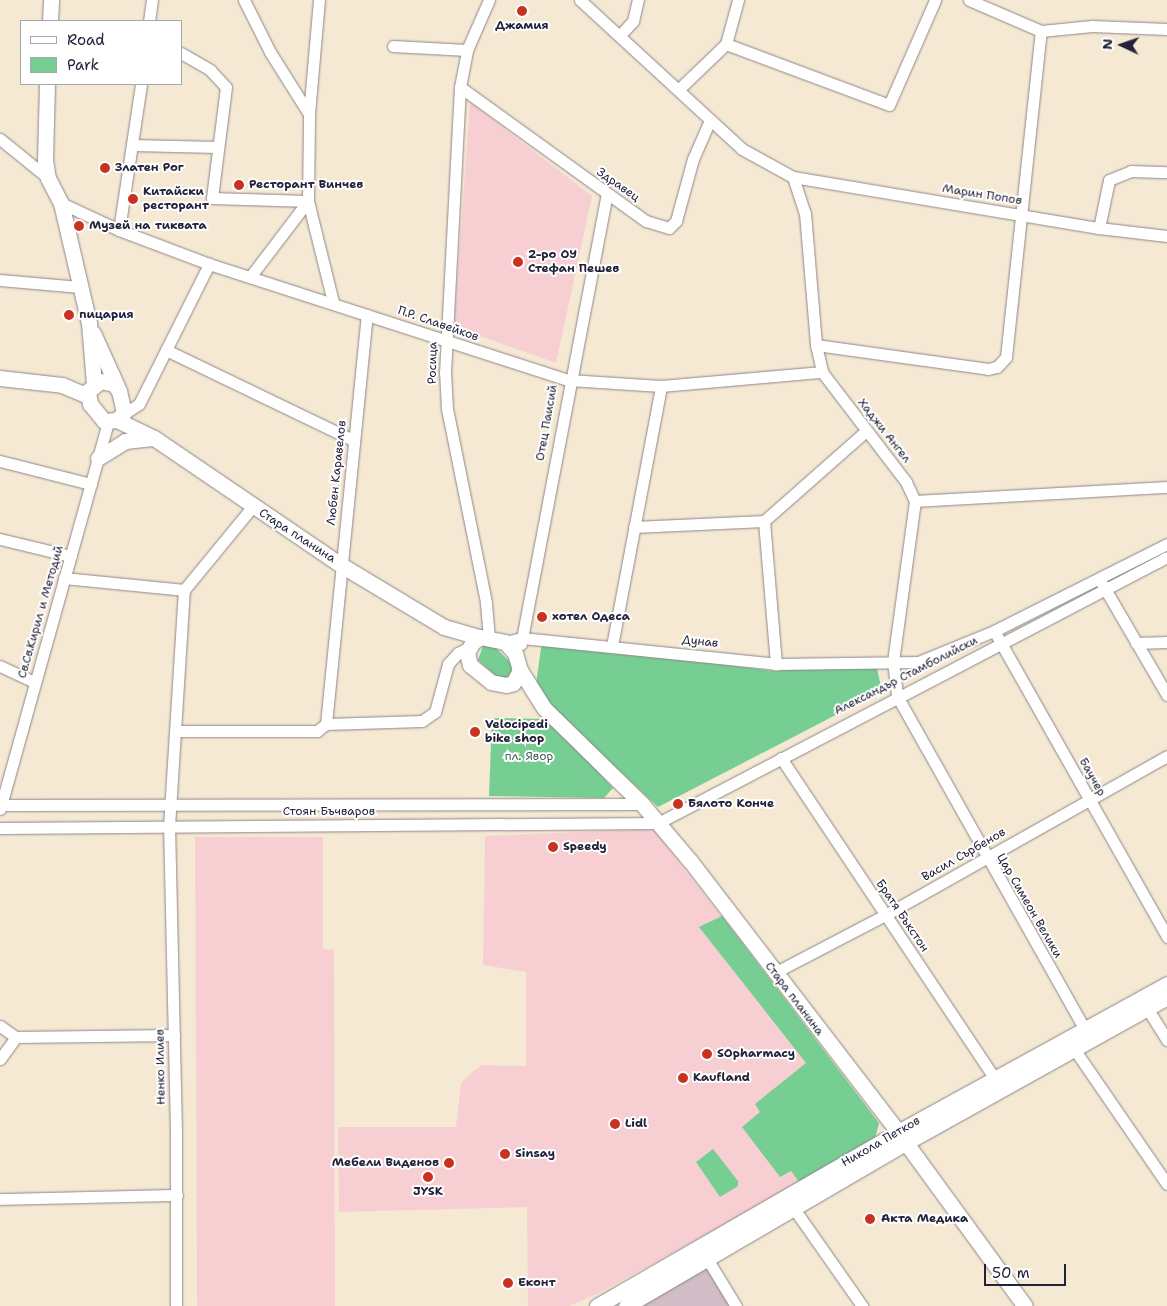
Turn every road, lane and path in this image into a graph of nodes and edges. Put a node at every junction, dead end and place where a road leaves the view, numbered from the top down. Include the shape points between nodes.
1 (51, 0) edge
2 (152, 0) edge
3 (244, 0) edge
4 (319, 0) edge
5 (490, 0) edge
6 (580, 0) edge
7 (638, 0) edge
8 (738, 0) edge
9 (935, 0) edge
10 (969, 0) edge
11 (50, 20) edge
12 (149, 20) edge
13 (1167, 29) edge
14 (1041, 31) junction
15 (621, 34) junction
16 (726, 44) junction
17 (393, 46) dead end
18 (467, 50) junction
19 (182, 54) edge
20 (47, 85) edge
21 (140, 85) edge
22 (460, 87) junction
23 (679, 89) junction
24 (309, 114) junction
25 (710, 120) junction
26 (0, 140) edge
27 (132, 145) junction
28 (218, 147) junction
29 (1167, 172) edge
30 (793, 177) junction
31 (48, 178) junction
32 (607, 194) junction
33 (308, 200) junction
34 (61, 203) junction
35 (1019, 215) junction
36 (1100, 228) junction
37 (119, 230) junction
38 (1167, 236) edge
39 (209, 264) junction
40 (250, 277) junction
41 (0, 280) edge
42 (80, 287) junction
43 (333, 302) junction
44 (367, 314) junction
45 (88, 323) junction
46 (447, 343) junction
47 (816, 345) junction
48 (166, 350) junction
49 (822, 372) junction
50 (0, 378) edge
51 (569, 380) junction
52 (661, 386) junction
53 (91, 390) junction
54 (119, 409) junction
55 (866, 431) junction
56 (154, 438) junction
57 (353, 440) junction
58 (98, 458) junction
59 (0, 461) edge
60 (91, 484) junction
61 (1167, 487) edge
62 (915, 501) junction
63 (253, 506) junction
64 (764, 521) junction
65 (634, 527) junction
66 (0, 539) edge
67 (1167, 544) edge
68 (71, 556) junction
69 (1167, 557) edge
70 (341, 565) junction
71 (64, 578) junction
72 (1102, 583) junction
73 (184, 590) junction
74 (994, 631) junction
75 (522, 638) junction
76 (505, 642) junction
77 (1167, 642) edge
78 (1001, 643) junction
79 (1136, 643) junction
80 (474, 645) junction
81 (612, 646) junction
82 (894, 662) junction
83 (448, 664) junction
84 (519, 664) junction
85 (776, 664) junction
86 (0, 666) edge
87 (474, 670) junction
88 (35, 682) junction
89 (506, 685) junction
90 (1167, 695) edge
91 (900, 701) junction
92 (544, 708) junction
93 (326, 724) junction
94 (176, 731) junction
95 (1167, 756) edge
96 (781, 758) junction
97 (1090, 800) junction
98 (642, 804) junction
99 (170, 805) junction
100 (0, 807) edge
101 (658, 822) junction
102 (169, 827) junction
103 (0, 828) edge
104 (986, 858) junction
105 (885, 915) junction
106 (1167, 937) edge
107 (774, 973) junction
108 (1167, 984) edge
109 (1167, 997) edge
110 (1148, 1008) junction
111 (0, 1026) edge
112 (174, 1035) junction
113 (1087, 1035) junction
114 (1166, 1035) edge
115 (16, 1037) junction
116 (1070, 1045) junction
117 (0, 1059) edge
118 (998, 1085) junction
119 (902, 1137) junction
120 (1167, 1184) edge
121 (177, 1196) junction
122 (0, 1199) edge
123 (790, 1204) junction
124 (699, 1246) junction
125 (706, 1260) junction
126 (176, 1306) edge
127 (597, 1306) edge
128 (626, 1306) edge
129 (736, 1306) edge
130 (862, 1306) edge
131 (1025, 1306) edge

1 - 11 street
2 - 12 street
3 - 24 street via 270,52
4 - 24 street
5 - 18 street, Росица
6 - 15 street, Марин Попов
7 - 15 street via 633,21
8 - 16 street
9 - 16 street via 889,105
10 - 14 street
13 - 14 street via 1092,26
14 - 35 street
15 - 23 street, Марин Попов
16 - 23 street
17 - 18 street
18 - 22 street, Росица
19 - 28 street via 210,70 226,87
20 - 31 street via 44,144
21 - 27 street
22 - 32 street, Здравец
22 - 46 street, Росица
23 - 25 street, Марин Попов
24 - 33 street
25 - 30 street, Марин Попов via 742,149
25 - 32 street, Здравец via 693,159 673,226 662,227 646,221
26 - 31 street
27 - 28 street
27 - 37 street
28 - 33 street via 212,198
29 - 36 street via 1131,171 1109,180
30 - 35 street, Марин Попов
30 - 47 street, Хаджи Ангел via 805,213
31 - 34 street, Стара планина
32 - 51 street, Отец Паисий
33 - 40 street
33 - 43 street
34 - 37 street, П.Р. Славейков
34 - 42 street, Стара планина
35 - 36 street, Марин Попов
35 - 47 street via 1006,357 997,367 988,369
36 - 38 street, Марин Попов
37 - 39 street, П.Р. Славейков
39 - 40 street, П.Р. Славейков
39 - 48 street, Св.Св.Кирил и Методий
40 - 43 street, П.Р. Славейков
41 - 42 street
42 - 45 street, Стара планина
43 - 44 street, П.Р. Славейков
44 - 46 street, П.Р. Славейков
44 - 57 street, Любен Каравелов
45 - 53 street, Стара планина
45 - 54 street, Стара планина
46 - 51 street, П.Р. Славейков
46 - 80 street, Росица via 447,409 486,602
47 - 49 street, Хаджи Ангел
48 - 54 street, Св.Св.Кирил и Методий via 139,404
48 - 57 street
49 - 52 street, П.Р. Славейков
49 - 55 street, Хаджи Ангел
50 - 53 street
51 - 52 street, П.Р. Славейков
51 - 75 street, Отец Паисий
52 - 65 street
53 - 54 street via 107,381
53 - 54 street via 98,418
54 - 56 street, Стара планина
54 - 58 street, Св.Св.Кирил и Методий
55 - 62 street, Хаджи Ангел via 906,482
55 - 64 street
56 - 58 street via 125,441
56 - 63 street, Стара планина
57 - 70 street, Любен Каравелов
58 - 60 street, Св.Св.Кирил и Методий
59 - 60 street
60 - 68 street, Св.Св.Кирил и Методий
61 - 62 street
62 - 82 street
63 - 70 street, Стара планина
63 - 73 street
64 - 65 street
64 - 85 street
65 - 81 street
66 - 68 street
67 - 72 street, Александър Стамболийски
68 - 71 street, Св.Св.Кирил и Методий
69 - 72 street, Александър Стамболийски
70 - 80 street, Стара планина
70 - 93 street, Любен Каравелов
71 - 73 street
71 - 88 street, Св.Св.Кирил и Методий
72 - 74 street, Александър Стамболийски
72 - 78 street, Александър Стамболийски
72 - 79 street
73 - 94 street, Ненко Илиев
74 - 78 street, Баучер
74 - 82 street, Александър Стамболийски via 927,660
75 - 76 street, Дунав
75 - 81 street, Дунав
75 - 84 street, Отец Паисий
76 - 80 street
76 - 84 street
77 - 79 street
78 - 91 street, Александър Стамболийски
78 - 97 street, Баучер
79 - 90 street
80 - 83 street
80 - 87 street
81 - 85 street, Дунав
82 - 85 street, Дунав
82 - 91 street
83 - 87 street
83 - 93 street via 435,712 430,718 410,724
84 - 89 street via 518,678
84 - 92 street, Стара планина
86 - 88 street
87 - 89 street via 491,682
88 - 100 street, Св.Св.Кирил и Методий
89 - 92 street, Стара планина
91 - 96 street, Александър Стамболийски
91 - 104 street, Цар Симеон Велики
92 - 98 street, Стара планина
93 - 94 street via 316,731
94 - 99 street, Ненко Илиев
95 - 97 street, Васил Сърбенов
96 - 101 street, Александър Стамболийски
96 - 105 street, Братя Бъкстон
97 - 104 street, Васил Сърбенов
97 - 106 street, Баучер
98 - 99 street, Стоян Бъчваров
98 - 101 street, Стара планина
99 - 100 street, Стоян Бъчваров
99 - 102 street, Ненко Илиев
101 - 102 street, Стоян Бъчваров
101 - 107 street, Стара планина
102 - 103 street, Стоян Бъчваров
102 - 112 street, Ненко Илиев
104 - 105 street, Васил Сърбенов
104 - 113 street, Цар Симеон Велики
105 - 107 street, Васил Сърбенов
105 - 118 street, Братя Бъкстон
107 - 119 street, Стара планина
108 - 113 street, Никола Петков
109 - 110 street, Никола Петков
110 - 113 street, Никола Петков
110 - 114 street
111 - 115 street
112 - 115 street
112 - 121 street, Ненко Илиев
113 - 116 street, Никола Петков
115 - 117 street
116 - 118 street, Никола Петков
116 - 120 street
118 - 119 street, Никола Петков
119 - 123 street, Никола Петков
119 - 131 street, Стара планина
121 - 122 street
121 - 126 street, Ненко Илиев
123 - 124 street, Никола Петков
123 - 125 street, Никола Петков
123 - 130 street
124 - 125 street
124 - 127 street, Никола Петков
125 - 128 street, Никола Петков
125 - 129 street

